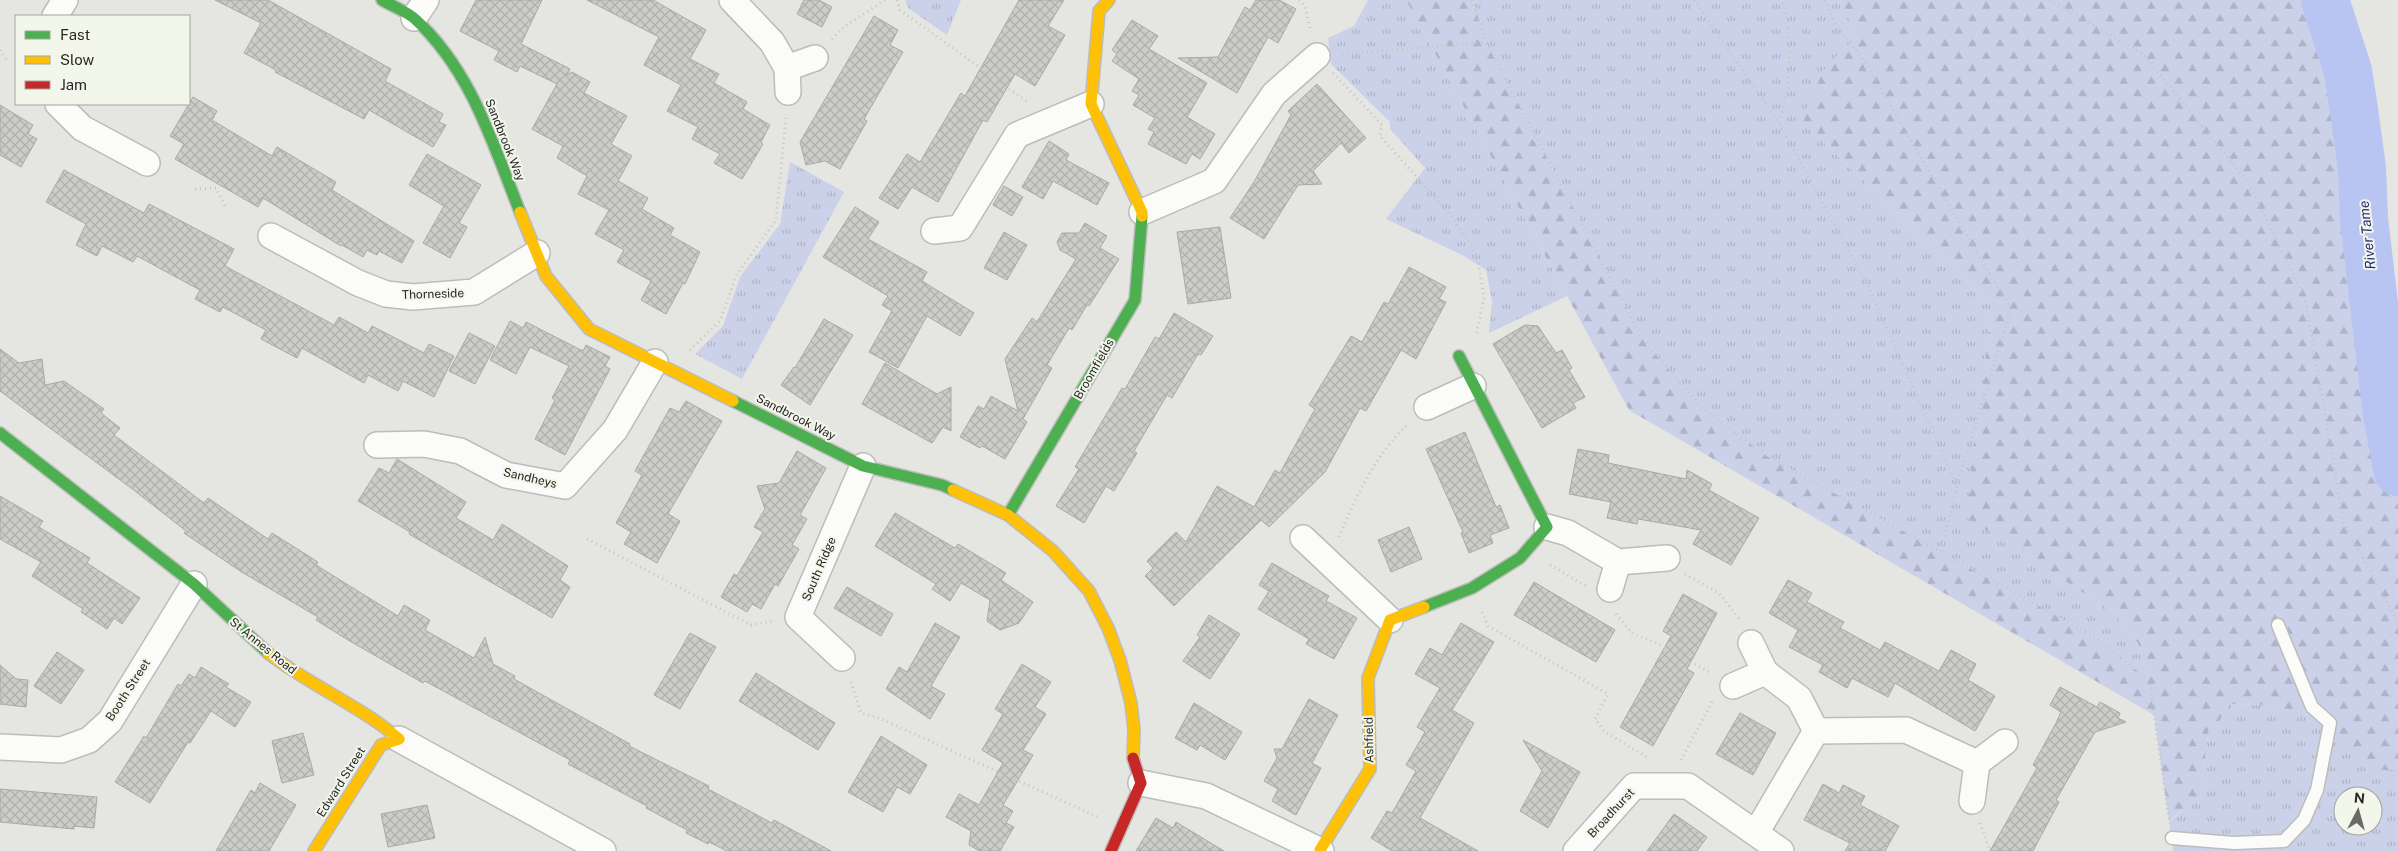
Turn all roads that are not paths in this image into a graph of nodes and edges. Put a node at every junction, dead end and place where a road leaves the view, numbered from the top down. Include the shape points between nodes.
1 (65, 0) edge
2 (382, 0) edge
3 (732, 0) edge
4 (1109, 0) edge
5 (420, 9) edge
6 (57, 15) edge
7 (1317, 56) road end
8 (815, 58) road end
9 (1091, 104) junction
10 (59, 105) edge
11 (147, 163) dead end
12 (1142, 212) junction
13 (934, 231) dead end
14 (271, 236) dead end
15 (537, 253) junction
16 (1459, 356) road end
17 (663, 366) junction
18 (1473, 386) junction
19 (1427, 407) road end
20 (0, 433) edge
21 (377, 445) dead end
22 (863, 466) junction
23 (1008, 515) junction
24 (1547, 527) junction
25 (1303, 538) dead end
26 (1667, 558) road end
27 (1618, 562) junction
28 (194, 584) junction
29 (1608, 593) road end
30 (1390, 620) junction
31 (2278, 625) dead end
32 (1752, 643) road end
33 (842, 658) road end
34 (1765, 672) junction
35 (1733, 686) road end
36 (1816, 731) junction
37 (399, 739) junction
38 (2005, 742) dead end
39 (0, 747) edge
40 (1977, 763) junction
41 (1141, 783) junction
42 (1972, 801) dead end
43 (1756, 833) junction
44 (2172, 838) road end
45 (314, 851) edge
46 (603, 851) edge
47 (1111, 851) edge
48 (1321, 851) edge
49 (1576, 851) edge
50 (1781, 851) edge

1 - 6 street
2 - 5 street, Sandbrook Way
3 - 8 street via 772,42 788,80
4 - 9 street via 1100,12
5 - 15 street, Sandbrook Way via 439,46 472,92
7 - 12 street via 1274,94 1214,181
9 - 12 street, Broomfields
9 - 13 street via 1017,135 960,228
10 - 11 street via 82,128
12 - 23 street, Broomfields via 1135,300
14 - 15 street, Thorneside via 358,283 386,294 414,297 474,292
15 - 17 street, Sandbrook Way via 546,276 589,329
16 - 18 street
17 - 21 street, Sandheys via 614,430 565,486 506,475 460,451 424,444
17 - 22 street, Sandbrook Way
18 - 19 street
18 - 24 street
20 - 28 street, St Annes Road
22 - 23 street, Sandbrook Way via 942,485
22 - 33 street, South Ridge via 798,617
23 - 41 street, Sandbrook Way via 1053,551 1089,591 1108,628 1131,703 1132,753
24 - 27 street via 1568,534
24 - 30 street via 1526,552 1472,588
25 - 30 street
26 - 27 street
27 - 29 street
28 - 37 street, St Annes Road via 258,645 290,670 380,723
28 - 39 street, Booth Street via 110,721 89,740 61,750
30 - 48 street, Ashfield via 1368,678 1370,769
31 - 44 lane via 2312,707 2330,723 2317,790 2304,820 2284,841 2234,843
32 - 34 street
34 - 35 street
34 - 36 street via 1799,698
36 - 40 street via 1906,730
36 - 43 street
37 - 45 street, Edward Street via 381,745
37 - 46 street, St Annes Road
38 - 40 street
40 - 42 street
41 - 47 street
41 - 48 street via 1206,796
43 - 49 street, Broadhurst via 1688,786 1634,786
43 - 50 street, Broadhurst

